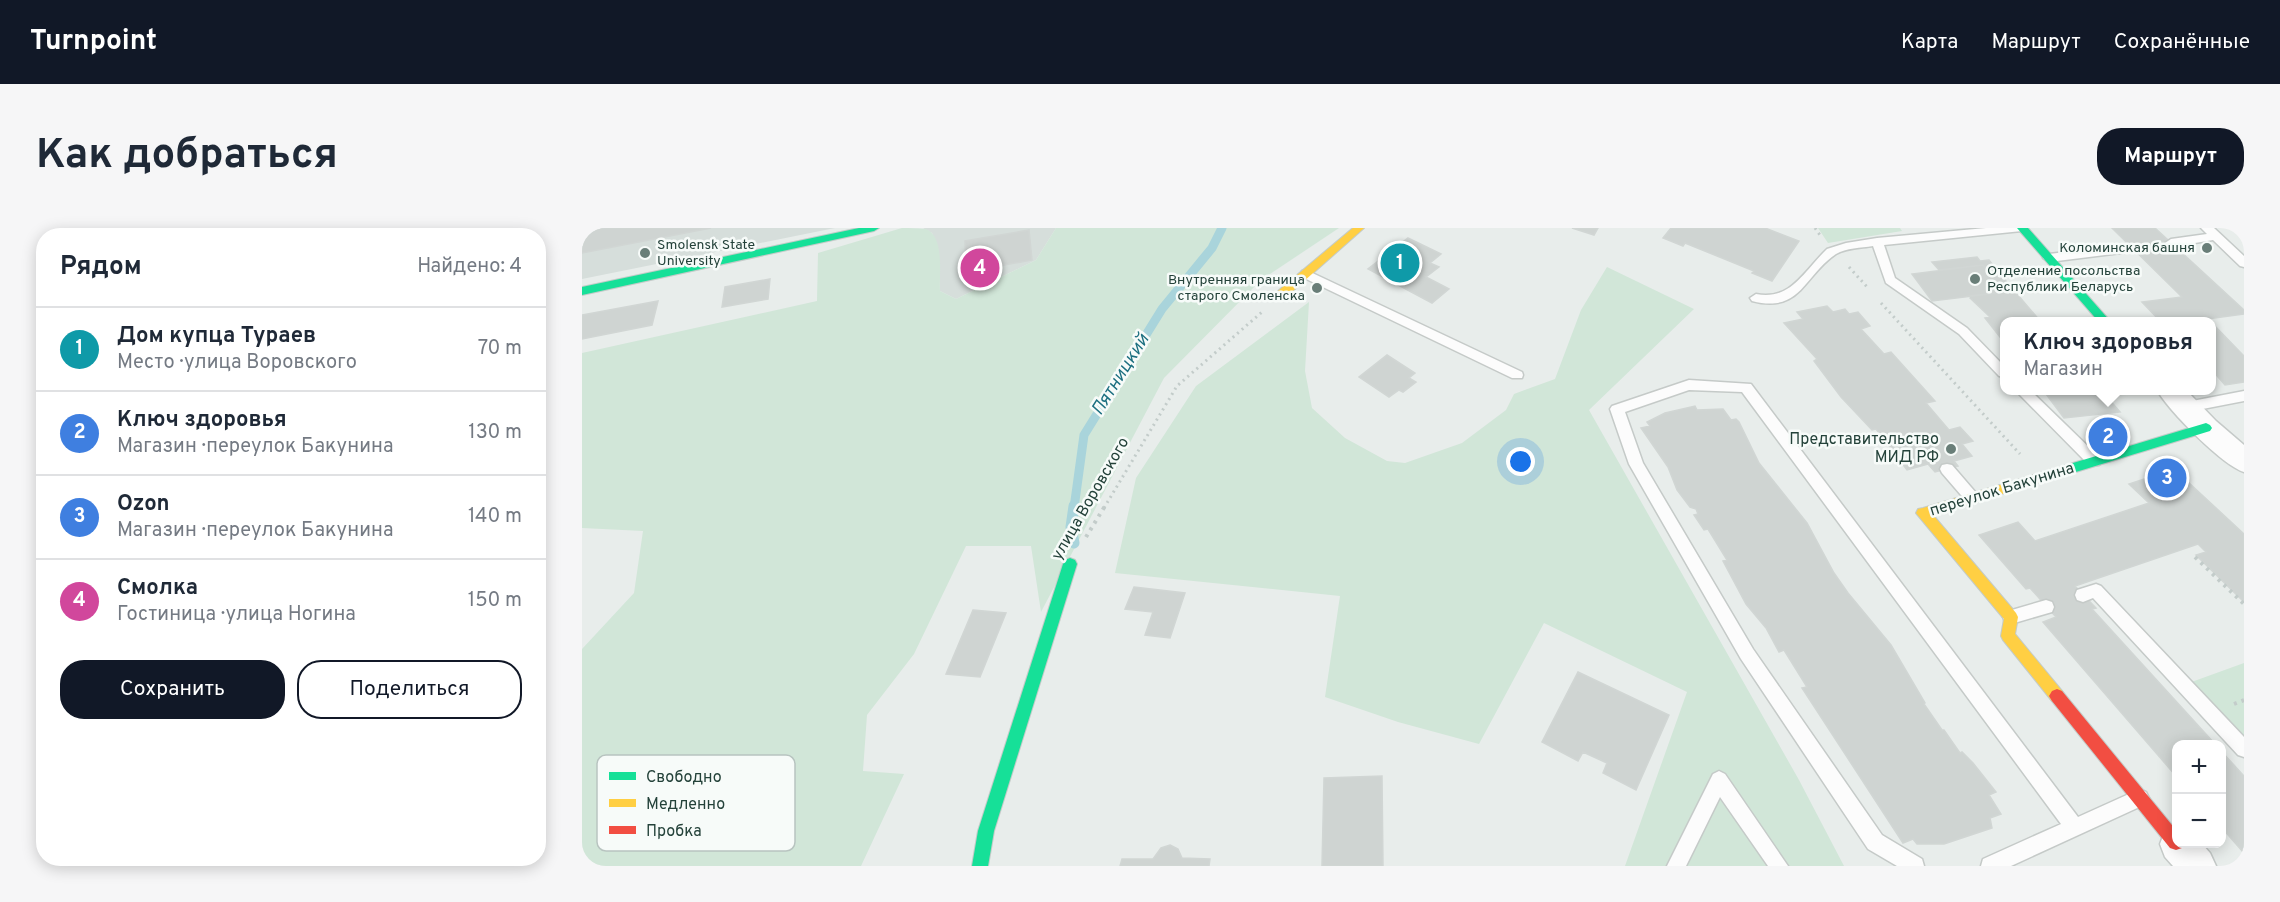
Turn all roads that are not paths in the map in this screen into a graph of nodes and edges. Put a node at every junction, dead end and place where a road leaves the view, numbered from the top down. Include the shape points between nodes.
1 (874, 228) edge
2 (1359, 228) edge
3 (1899, 228) edge
4 (2022, 228) edge
5 (2211, 232) edge
6 (1908, 239) junction
7 (1877, 242) junction
8 (2171, 243) dead end
9 (2133, 248) dead end
10 (2049, 258) junction
11 (2244, 263) edge
12 (1306, 274) junction
13 (582, 291) edge
14 (1282, 294) road end
15 (1756, 298) dead end
16 (2102, 317) edge
17 (2000, 370) edge
18 (1517, 375) dead end
19 (2026, 395) edge
20 (2244, 396) edge
21 (2179, 399) edge
22 (2206, 428) junction
23 (2094, 461) junction
24 (2244, 461) edge
25 (1947, 469) dead end
26 (1972, 498) junction
27 (1070, 564) road end
28 (2083, 595) dead end
29 (2046, 607) dead end
30 (2011, 617) junction
31 (2244, 748) edge
32 (2140, 798) junction
33 (2075, 828) junction
34 (2172, 837) edge
35 (2181, 848) edge
36 (980, 866) edge
37 (1676, 866) edge
38 (1779, 866) edge
39 (1916, 866) edge
40 (1990, 866) edge
41 (2197, 866) edge

1 - 13 street
2 - 12 street
3 - 6 lane
4 - 6 lane
4 - 10 street
5 - 8 lane
5 - 11 lane
6 - 7 lane
7 - 15 lane via 1833,250 1791,296 1766,301
7 - 17 lane via 1890,280 1963,331
9 - 10 lane
10 - 16 street
12 - 14 street
12 - 18 lane
19 - 23 lane
20 - 21 lane
21 - 22 street
22 - 23 street, переулок Бакунина
22 - 24 street
23 - 26 street, переулок Бакунина
25 - 26 lane
26 - 30 street, переулок Бакунина via 1923,513
27 - 36 street, улица Воровского via 986,831
28 - 31 lane via 2096,591
29 - 30 lane
30 - 32 street via 2008,636
32 - 33 lane
32 - 34 street
33 - 39 lane via 1746,387 1689,385 1617,409 1636,464 1747,654 1875,842
33 - 40 lane
35 - 41 street
37 - 38 lane via 1719,780

